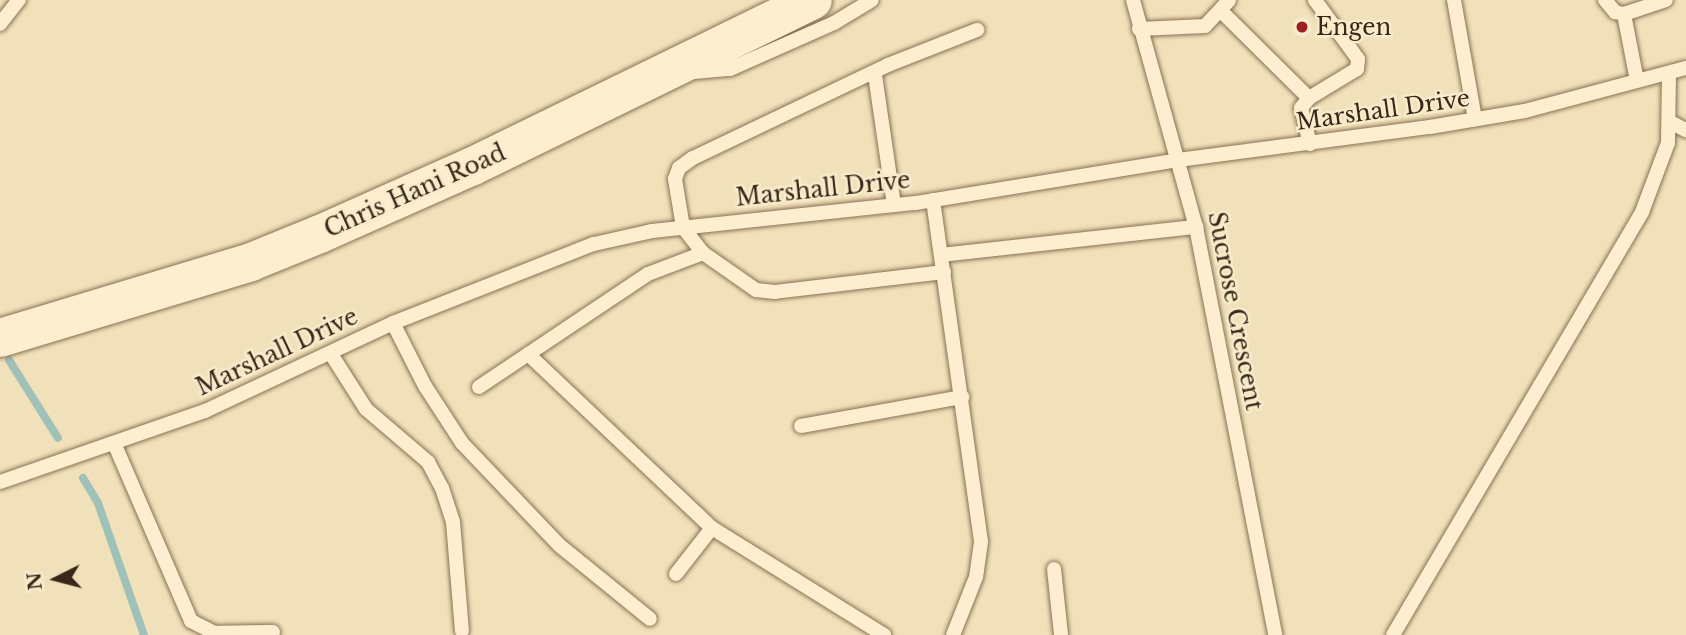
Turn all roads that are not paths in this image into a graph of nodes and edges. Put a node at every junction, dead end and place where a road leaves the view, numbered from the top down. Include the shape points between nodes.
1 (19, 0) edge
2 (813, 0) edge
3 (872, 0) edge
4 (1133, 0) edge
5 (1314, 0) edge
6 (1454, 0) edge
7 (1605, 0) edge
8 (1666, 0) edge
9 (1225, 5) edge
10 (1624, 14) junction
11 (0, 24) edge
12 (1139, 29) junction
13 (977, 30) dead end
14 (1686, 68) edge
15 (671, 70) junction
16 (1669, 73) junction
17 (875, 75) junction
18 (1637, 81) junction
19 (1309, 98) junction
20 (1475, 119) junction
21 (1670, 122) junction
22 (1686, 130) edge
23 (1310, 144) junction
24 (1178, 160) junction
25 (933, 200) junction
26 (894, 205) junction
27 (683, 227) junction
28 (1196, 227) junction
29 (703, 253) junction
30 (941, 255) junction
31 (944, 272) junction
32 (393, 323) junction
33 (0, 338) edge
34 (331, 354) junction
35 (528, 354) junction
36 (479, 387) dead end
37 (962, 397) junction
38 (801, 426) dead end
39 (114, 443) junction
40 (0, 482) edge
41 (712, 528) junction
42 (1054, 569) dead end
43 (676, 574) dead end
44 (650, 619) dead end
45 (462, 631) dead end
46 (273, 632) dead end
47 (884, 635) edge
48 (953, 635) edge
49 (1061, 635) edge
50 (1275, 635) edge
51 (1393, 635) edge

1 - 11 lane
2 - 15 main road, Chris Hani Road
3 - 15 lane via 834,23 730,69
4 - 12 lane, Sucrose Crescent
5 - 19 lane via 1358,59 1357,69 1347,77
6 - 20 lane
7 - 10 lane via 1615,12
8 - 10 lane
9 - 12 lane via 1205,26
9 - 19 lane
10 - 18 lane
12 - 24 lane, Sucrose Crescent
13 - 17 lane via 888,65
14 - 16 lane, Marshall Drive
15 - 33 main road, Chris Hani Road via 424,189 251,262
16 - 18 lane, Marshall Drive
16 - 21 lane
17 - 26 lane
17 - 27 lane via 679,168 673,189
18 - 20 lane, Marshall Drive
19 - 23 lane via 1301,108 1301,120
20 - 23 lane, Marshall Drive
21 - 22 lane
21 - 51 lane via 1662,163 1642,212
23 - 24 lane, Marshall Drive
24 - 25 lane, Marshall Drive
24 - 28 lane, Sucrose Crescent
25 - 26 lane, Marshall Drive
25 - 30 lane
26 - 27 lane, Marshall Drive
27 - 29 lane
27 - 32 lane, Marshall Drive via 555,256
28 - 30 lane
28 - 50 lane, Sucrose Crescent
29 - 31 lane via 740,282 775,292
29 - 35 lane via 648,274
30 - 31 lane
31 - 37 lane
32 - 34 lane, Marshall Drive
32 - 44 lane via 425,386 463,443 559,545
34 - 39 lane, Marshall Drive via 205,411
34 - 45 lane via 366,409 428,462 442,488 453,522
35 - 36 lane
35 - 41 lane
37 - 38 lane
37 - 48 lane via 981,542 976,577
39 - 40 lane, Marshall Drive
39 - 46 lane via 191,621 215,633
41 - 43 lane
41 - 47 lane
42 - 49 lane

